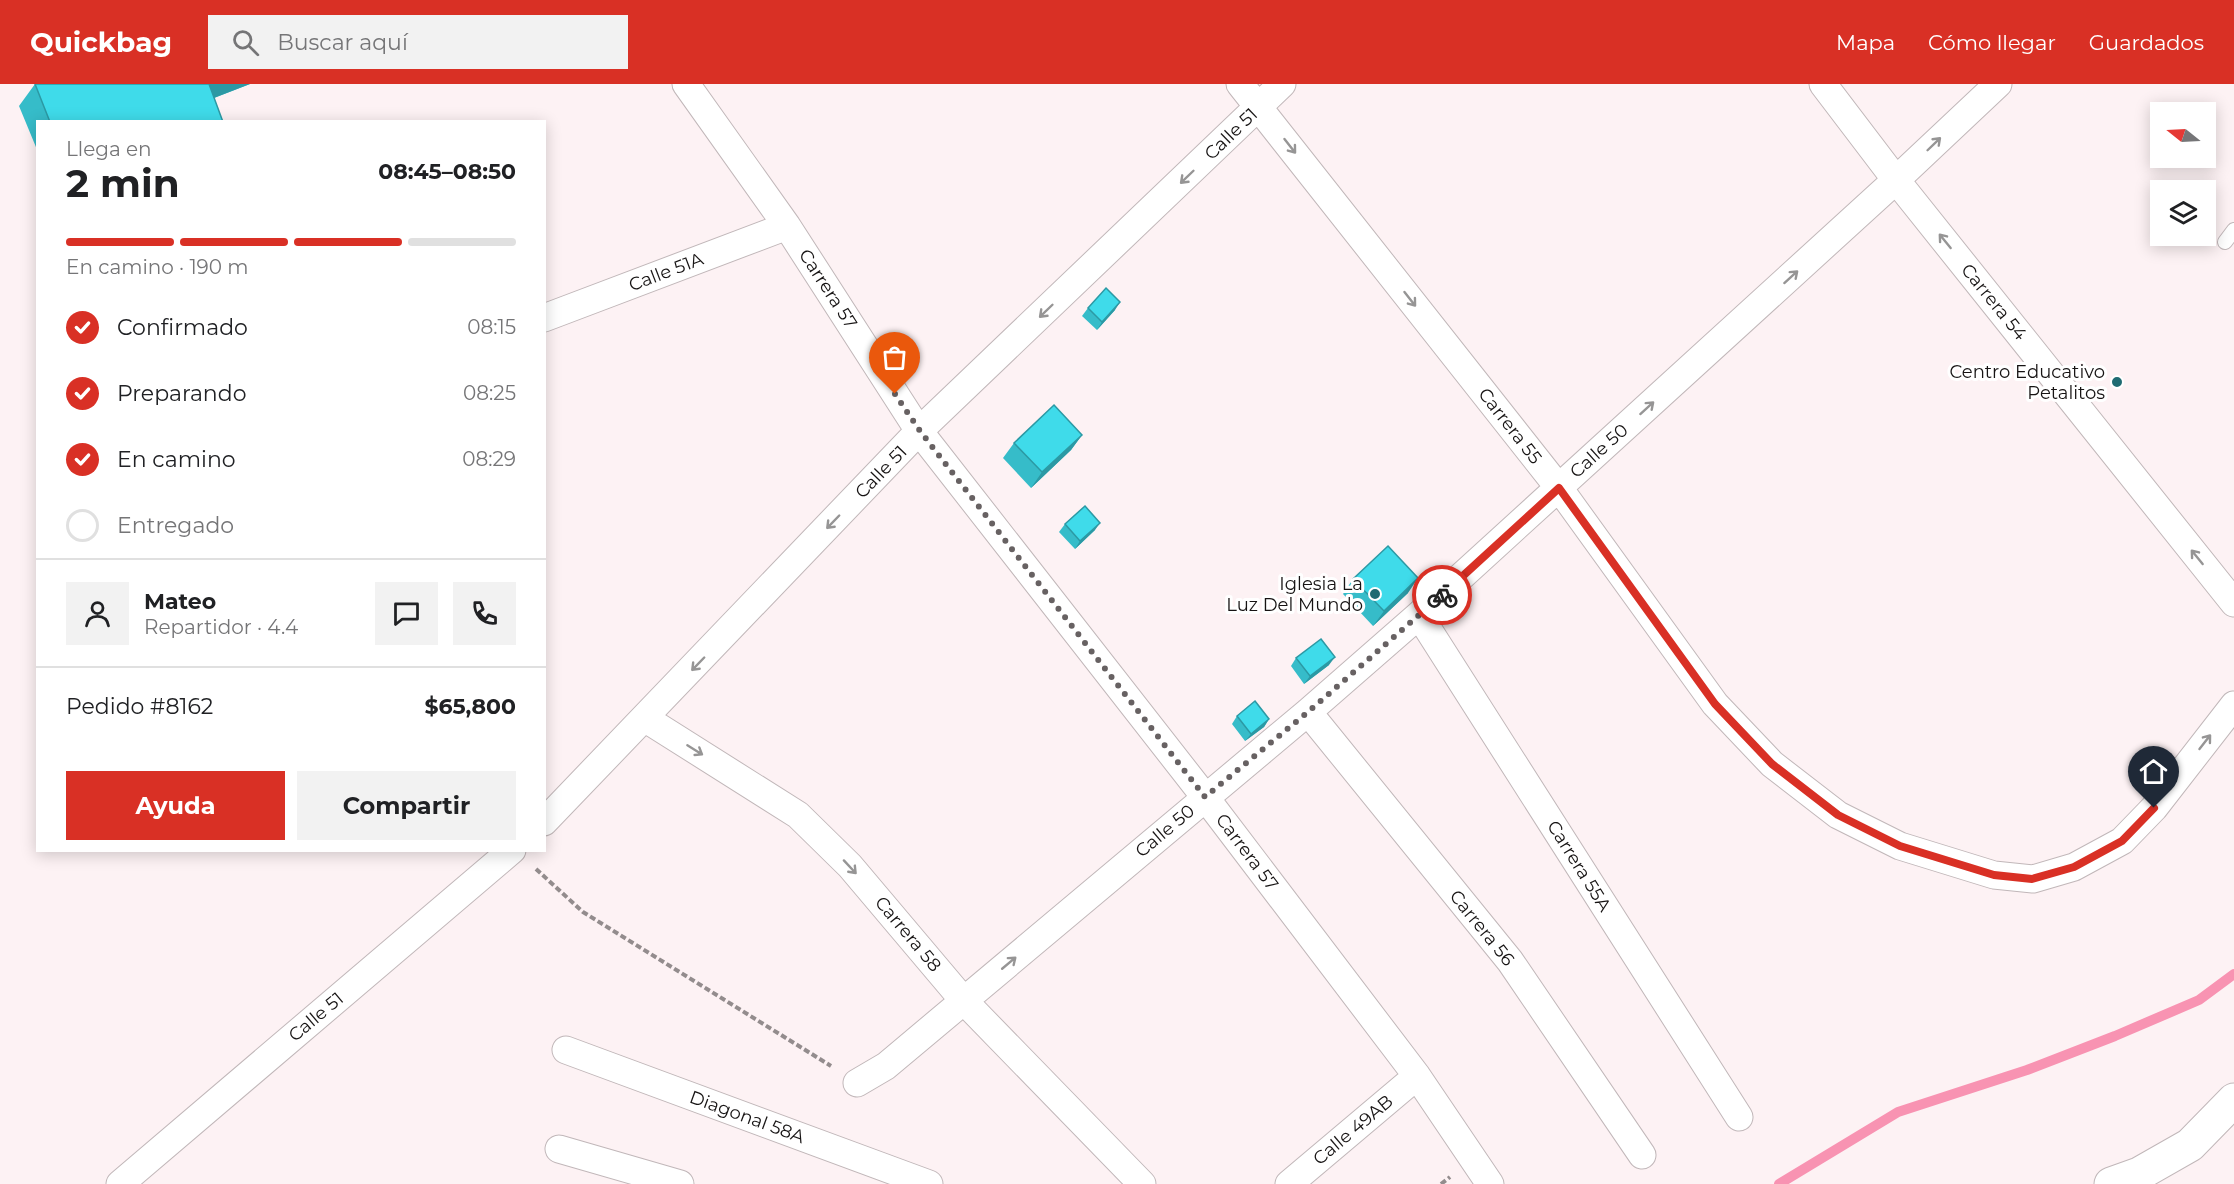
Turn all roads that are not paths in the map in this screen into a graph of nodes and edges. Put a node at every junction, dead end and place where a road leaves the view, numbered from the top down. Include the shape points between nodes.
1 (686, 84) edge
2 (1240, 84) edge
3 (1282, 84) edge
4 (1823, 84) edge
5 (1998, 84) edge
6 (1259, 107) junction
7 (1896, 180) junction
8 (787, 226) junction
9 (2234, 230) edge
10 (2225, 242) dead end
11 (546, 317) edge
12 (920, 431) junction
13 (1559, 488) junction
14 (2234, 603) edge
15 (1419, 615) junction
16 (2234, 705) edge
17 (1308, 712) junction
18 (646, 719) junction
19 (1205, 797) junction
20 (546, 820) edge
21 (522, 858) edge
22 (964, 1001) junction
23 (566, 1050) dead end
24 (1417, 1076) junction
25 (857, 1083) road end
26 (2234, 1100) edge
27 (1739, 1117) dead end
28 (559, 1149) dead end
29 (1642, 1155) dead end
30 (120, 1184) edge
31 (680, 1184) edge
32 (929, 1184) edge
33 (1142, 1184) edge
34 (1289, 1184) edge
35 (1490, 1184) edge
36 (2111, 1184) edge

1 - 8 street, Carrera 57
2 - 6 street, Carrera 55
3 - 6 street, Calle 51
4 - 7 street, Carrera 54
7 -> 5 street, Calle 50
6 -> 12 street, Calle 51
6 -> 13 street, Carrera 55
13 -> 7 street, Calle 50
14 -> 7 street, Carrera 54
8 - 11 street, Calle 51A
8 - 12 street, Carrera 57
9 - 10 lane
12 -> 18 street, Calle 51
12 - 19 street, Carrera 57
13 - 15 street, Calle 50
13 -> 16 street, Carrera 55 via 1715,704 1772,764 1838,815 1900,846 1994,875 2032,879 2074,867 2122,841 2154,808
15 - 17 street, Calle 50
15 - 27 street, Carrera 55A
17 - 19 street, Calle 50
17 - 29 street, Carrera 56 via 1510,961
18 - 20 street, Calle 51
18 -> 22 street, Carrera 58 via 798,815 850,866
22 -> 19 street, Calle 50
19 - 24 street, Carrera 57
21 - 30 street, Calle 51
22 - 25 street, Calle 50 via 886,1066
22 - 33 street, Carrera 58
23 - 32 street, Diagonal 58A
24 - 34 street, Calle 49AB
24 - 35 street, Carrera 57
26 - 36 street via 2190,1145 2139,1174
28 - 31 street

